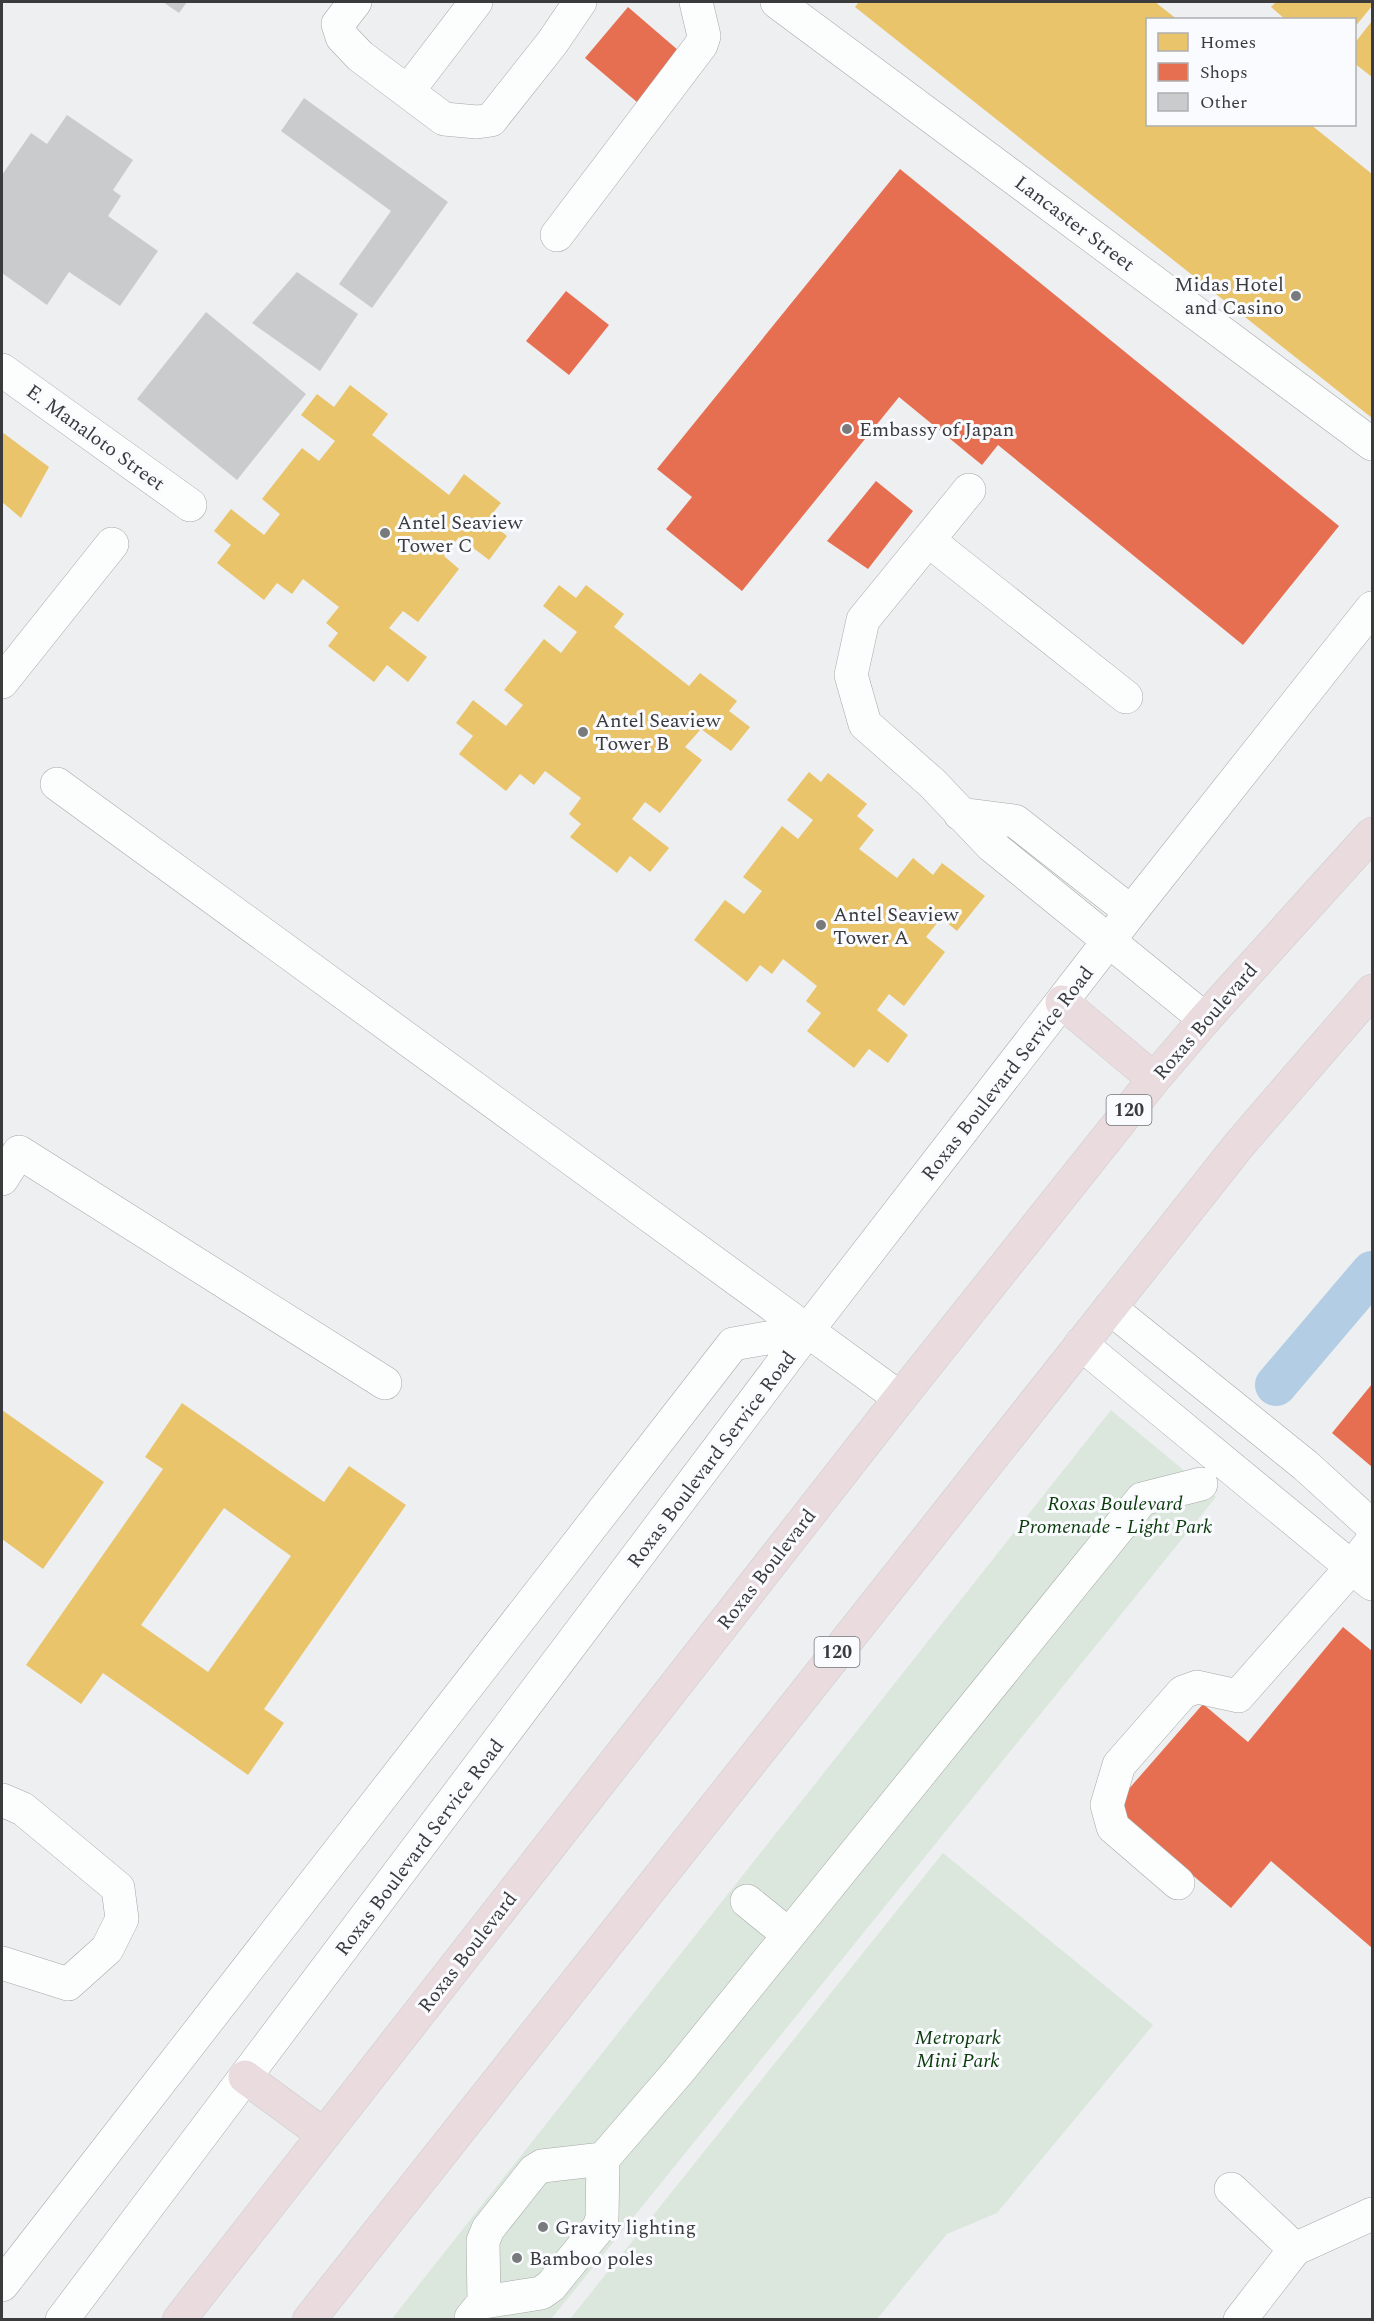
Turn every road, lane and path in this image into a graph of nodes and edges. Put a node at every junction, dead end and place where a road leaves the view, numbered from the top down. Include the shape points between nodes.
1 (355, 2) edge
2 (476, 2) edge
3 (580, 2) edge
4 (696, 2) edge
5 (777, 2) edge
6 (408, 91) junction
7 (557, 235) dead end
8 (2, 370) edge
9 (1372, 444) edge
10 (969, 490) dead end
11 (190, 505) dead end
12 (928, 540) junction
13 (112, 544) dead end
14 (1372, 608) edge
15 (2, 682) edge
16 (1126, 697) dead end
17 (57, 784) dead end
18 (960, 814) junction
19 (1372, 834) edge
20 (1131, 912) junction
21 (1109, 941) junction
22 (1372, 991) edge
23 (1062, 1002) junction
24 (1205, 1019) junction
25 (1154, 1079) junction
26 (2, 1179) edge
27 (1110, 1308) junction
28 (807, 1331) junction
29 (1081, 1344) junction
30 (385, 1383) dead end
31 (900, 1398) junction
32 (1305, 1465) junction
33 (1201, 1484) dead end
34 (1275, 1502) junction
35 (1372, 1526) edge
36 (1372, 1541) edge
37 (1362, 1575) edge
38 (2, 1800) edge
39 (1178, 1883) dead end
40 (747, 1901) dead end
41 (789, 1935) junction
42 (2, 1964) edge
43 (245, 2077) junction
44 (324, 2135) junction
45 (603, 2159) junction
46 (1231, 2189) dead end
47 (1372, 2214) edge
48 (1295, 2249) junction
49 (2, 2285) edge
50 (477, 2311) edge
51 (62, 2319) edge
52 (179, 2319) edge
53 (309, 2319) edge
54 (1240, 2319) edge

1 - 6 street via 338,24 342,37 360,56
2 - 6 street
3 - 6 street via 491,120 444,119
4 - 7 street via 704,36 701,45
5 - 9 street, Lancaster Street
8 - 11 street, E. Manaloto Street
10 - 12 street
12 - 16 street
12 - 18 street via 863,620 851,675 864,724 932,783
13 - 15 street
14 - 20 street, Roxas Boulevard Service Road
17 - 28 street
18 - 20 street via 1015,821
18 - 21 street via 992,846
19 - 24 highway, Roxas Boulevard / 120
20 - 21 street, Roxas Boulevard Service Road
21 - 23 street, Roxas Boulevard Service Road
21 - 24 street
22 - 27 highway, 120 via 1239,1145
23 - 25 highway
23 - 28 street, Roxas Boulevard Service Road
24 - 25 highway, Roxas Boulevard / 120
25 - 31 highway, Roxas Boulevard / 120
26 - 30 street via 19,1152
27 - 29 highway, 120
27 - 32 street
28 - 31 street
28 - 43 street, Roxas Boulevard Service Road
28 - 49 street via 733,1344
29 - 34 street
29 - 53 highway, 120
31 - 44 highway, Roxas Boulevard / 120
32 - 34 street
32 - 35 street
33 - 41 street via 1142,1498
34 - 37 street
36 - 37 street
37 - 39 street via 1238,1696 1197,1687 1184,1692 1119,1765 1107,1805 1113,1827
38 - 42 street via 23,1809 118,1888 122,1919 107,1949 68,1984
40 - 41 street
41 - 45 street
43 - 44 highway
43 - 51 street, Roxas Boulevard Service Road
44 - 52 highway, Roxas Boulevard / 120
45 - 50 street via 602,2218 551,2286 541,2293
45 - 50 street via 542,2166 534,2171 488,2229 483,2241
46 - 48 street
47 - 48 street
48 - 54 street

